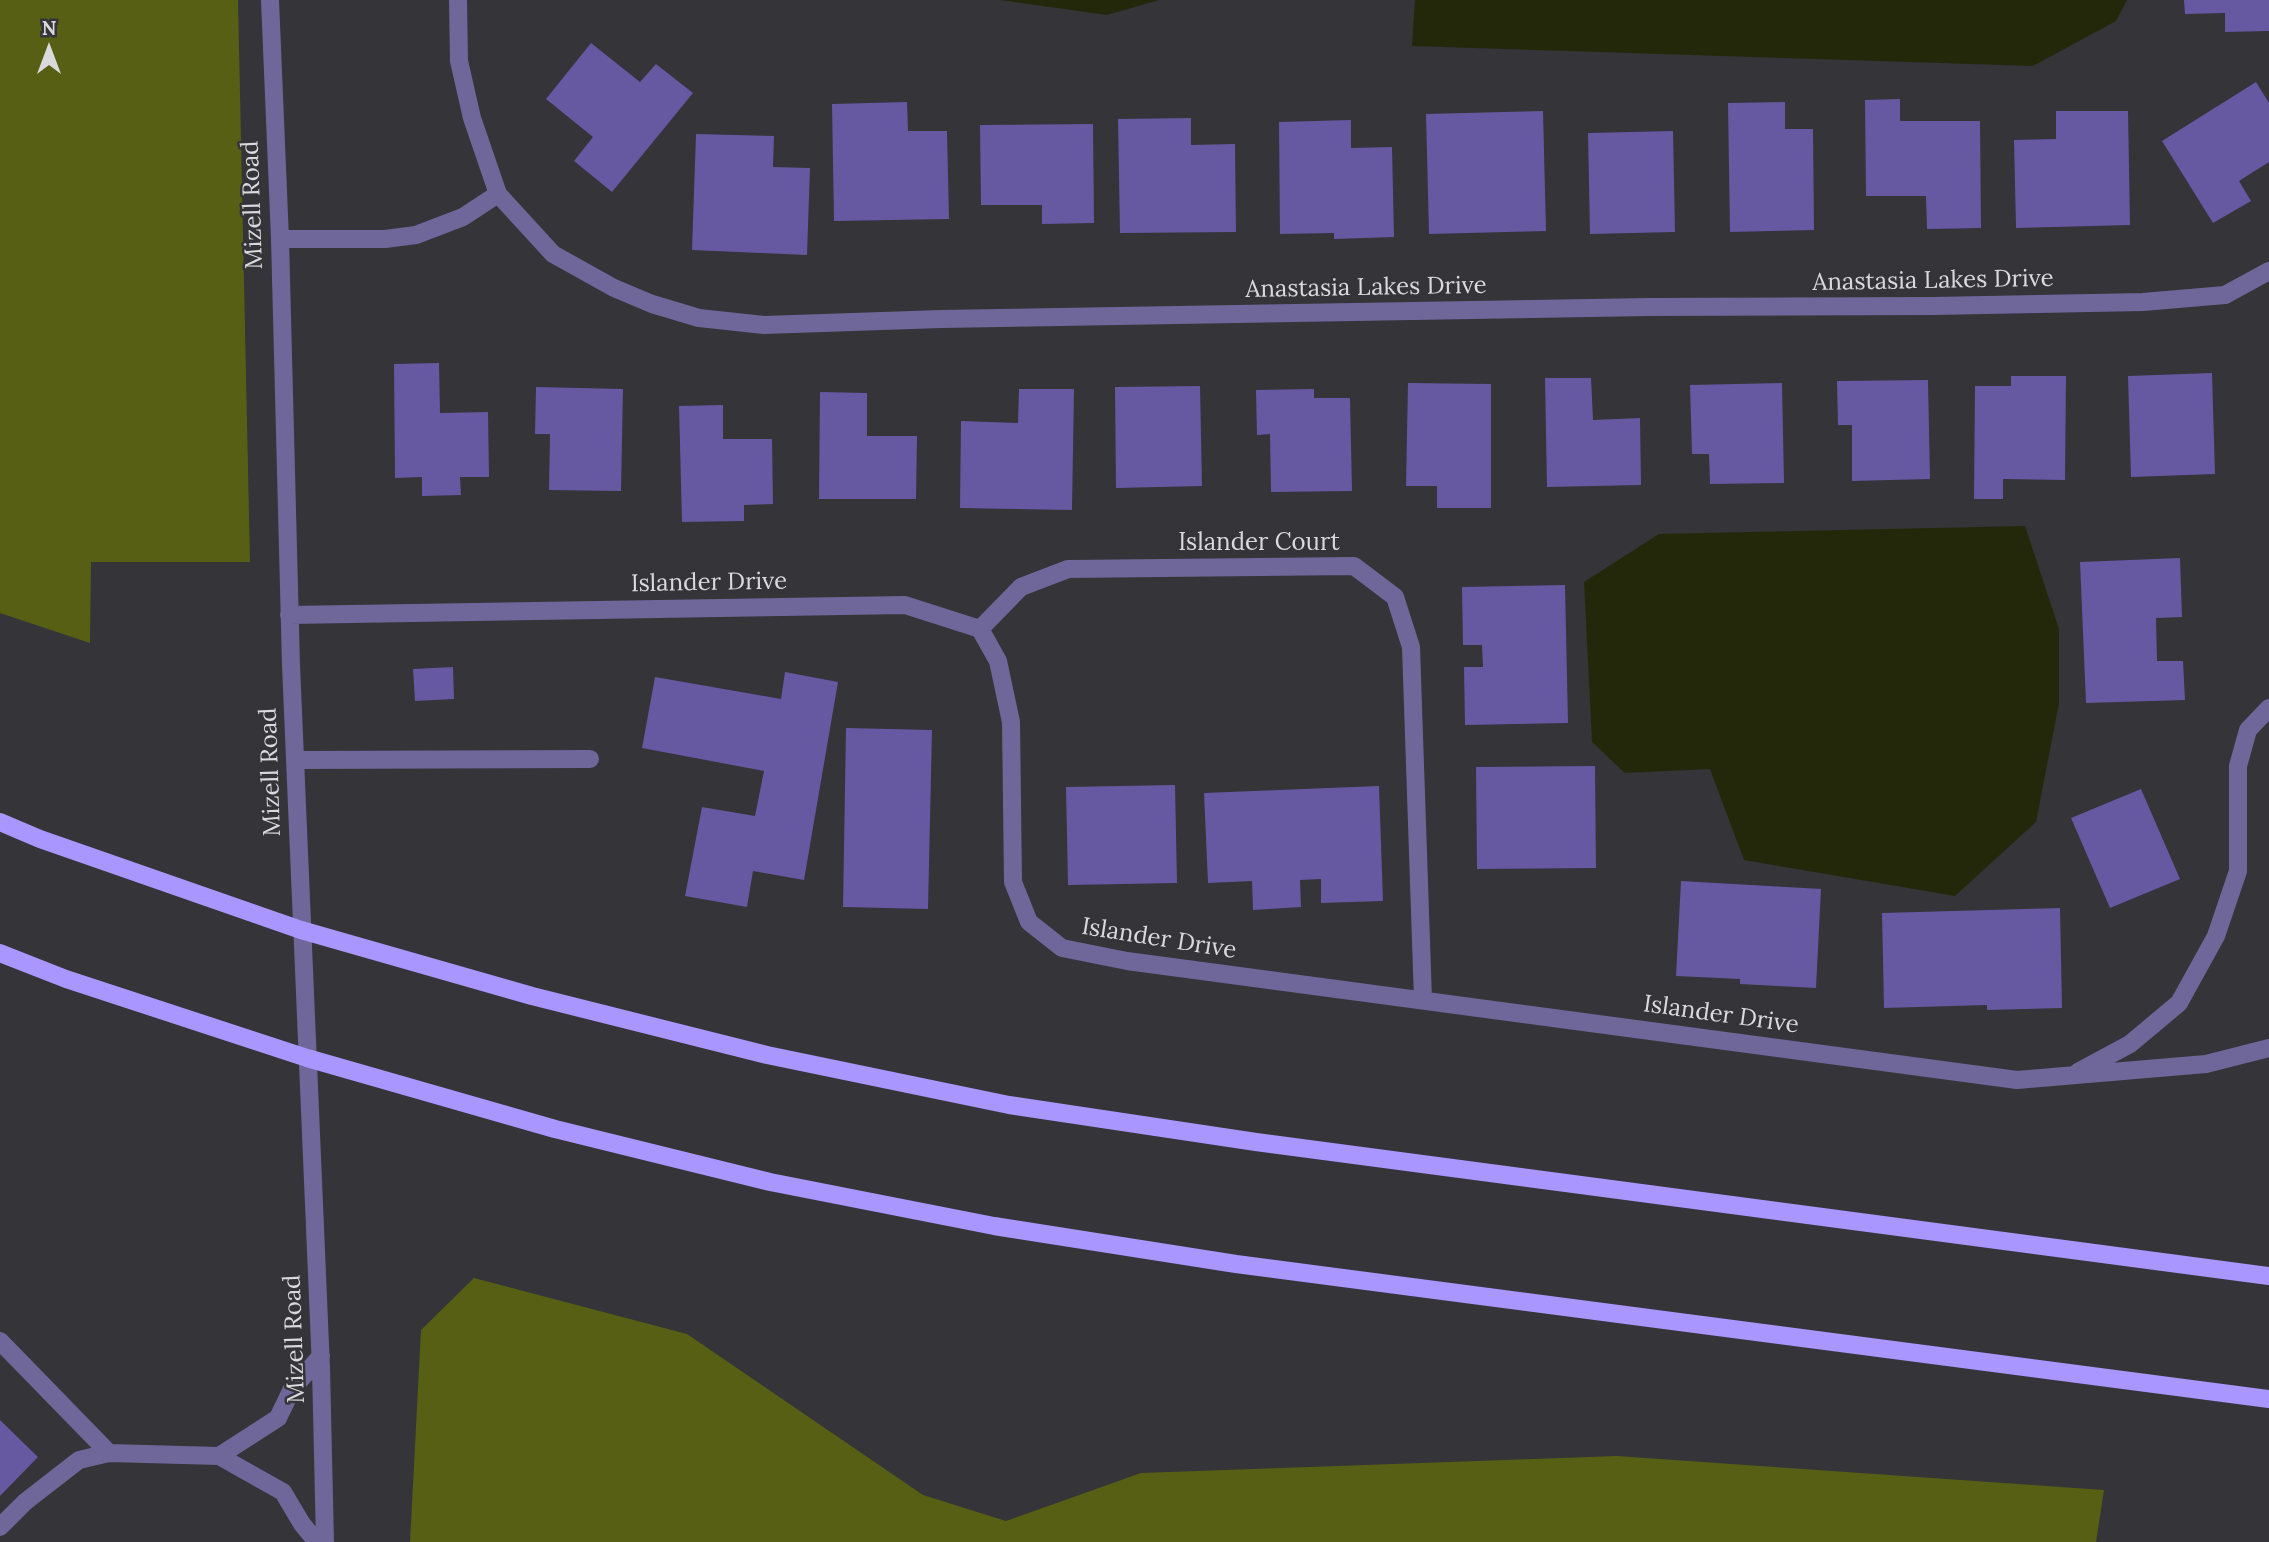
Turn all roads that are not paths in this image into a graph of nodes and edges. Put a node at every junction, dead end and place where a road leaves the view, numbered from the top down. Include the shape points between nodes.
1 (270, 0) edge
2 (458, 0) edge
3 (499, 194) junction
4 (280, 239) junction
5 (2269, 271) edge
6 (289, 615) junction
7 (980, 629) junction
8 (2269, 708) edge
9 (590, 759) dead end
10 (295, 760) junction
11 (0, 822) edge
12 (301, 930) junction
13 (0, 953) edge
14 (1423, 1000) junction
15 (2269, 1048) edge
16 (307, 1058) junction
17 (2072, 1076) junction
18 (2269, 1276) edge
19 (0, 1341) edge
20 (321, 1356) junction
21 (2269, 1399) edge
22 (109, 1453) junction
23 (219, 1456) junction
24 (0, 1527) edge
25 (317, 1542) edge
26 (325, 1542) edge

1 - 4 street, Mizell Road
2 - 3 street, Anastasia Lakes Drive via 459,61 472,118
3 - 4 street via 463,217 416,234 385,239
3 - 5 street, Anastasia Lakes Drive via 553,254 614,288 699,317 764,325 2143,302 2225,295
4 - 6 street, Mizell Road
6 - 7 street, Islander Drive via 905,604
6 - 10 street, Mizell Road
7 - 14 street, Islander Drive via 998,661 1011,722 1013,882 1029,922 1062,948 1127,961
7 - 14 street, Islander Court via 1021,587 1068,569 1354,566 1395,597 1411,647
8 - 17 street via 2248,730 2238,766 2238,872 2216,936 2179,1003 2130,1044
9 - 10 street
10 - 12 street, Mizell Road
11 - 12 main road
12 - 16 street, Mizell Road
12 - 18 main road via 532,996 767,1055 1009,1105 1270,1144
13 - 16 main road
14 - 17 street, Islander Drive via 2017,1080
15 - 17 street, Islander Drive via 2206,1064
16 - 20 street, Mizell Road
16 - 21 main road via 555,1129 770,1182 994,1226 1236,1264
19 - 22 street
20 - 23 street via 292,1389 278,1418
20 - 26 street, Mizell Road
22 - 23 street
22 - 24 street via 79,1460
23 - 25 street via 283,1492

